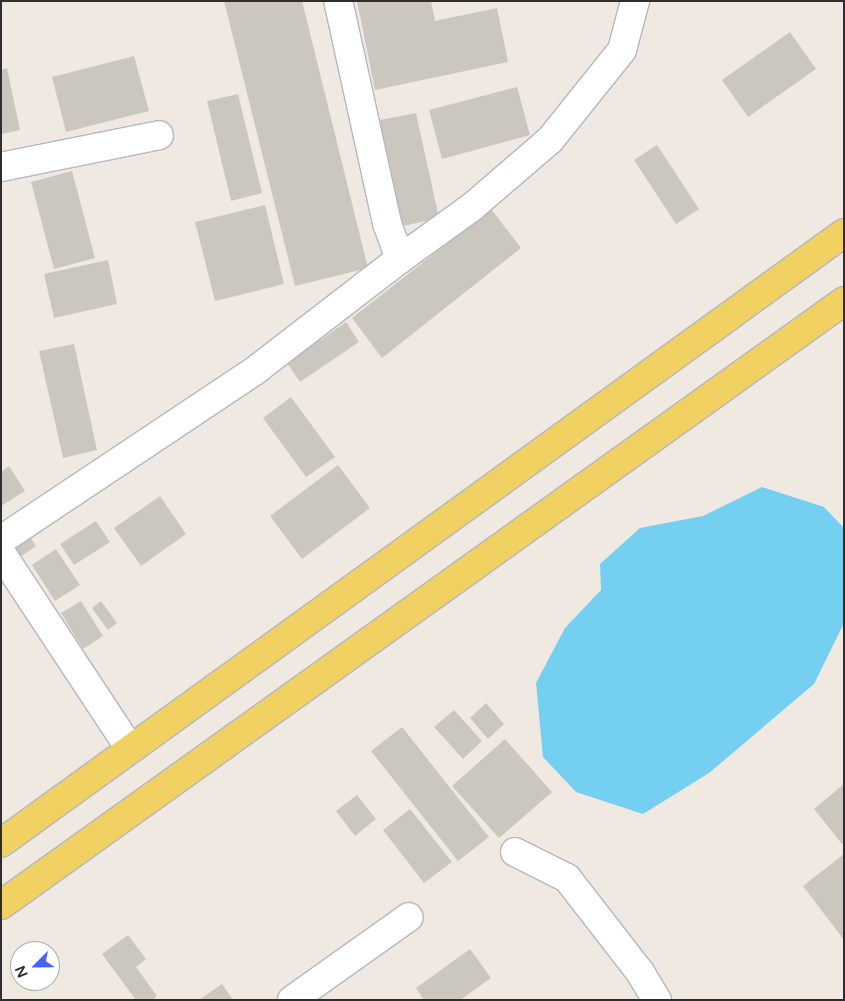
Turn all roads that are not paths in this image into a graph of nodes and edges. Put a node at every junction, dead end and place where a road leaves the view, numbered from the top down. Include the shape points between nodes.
1 (338, 1) edge
2 (635, 1) edge
3 (159, 135) dead end
4 (1, 167) edge
5 (844, 233) edge
6 (400, 259) junction
7 (844, 301) edge
8 (1, 540) edge
9 (1, 553) edge
10 (130, 749) junction
11 (1, 843) edge
12 (515, 852) dead end
13 (1, 905) edge
14 (409, 917) dead end
15 (292, 1000) edge
16 (657, 1000) edge

1 - 6 street via 386,223
2 - 6 street via 622,50 550,140 472,208
3 - 4 street
5 - 10 main road
6 - 8 street via 257,369
7 - 13 main road
9 - 10 street
10 - 11 main road
12 - 16 street via 568,878 640,972
14 - 15 street

